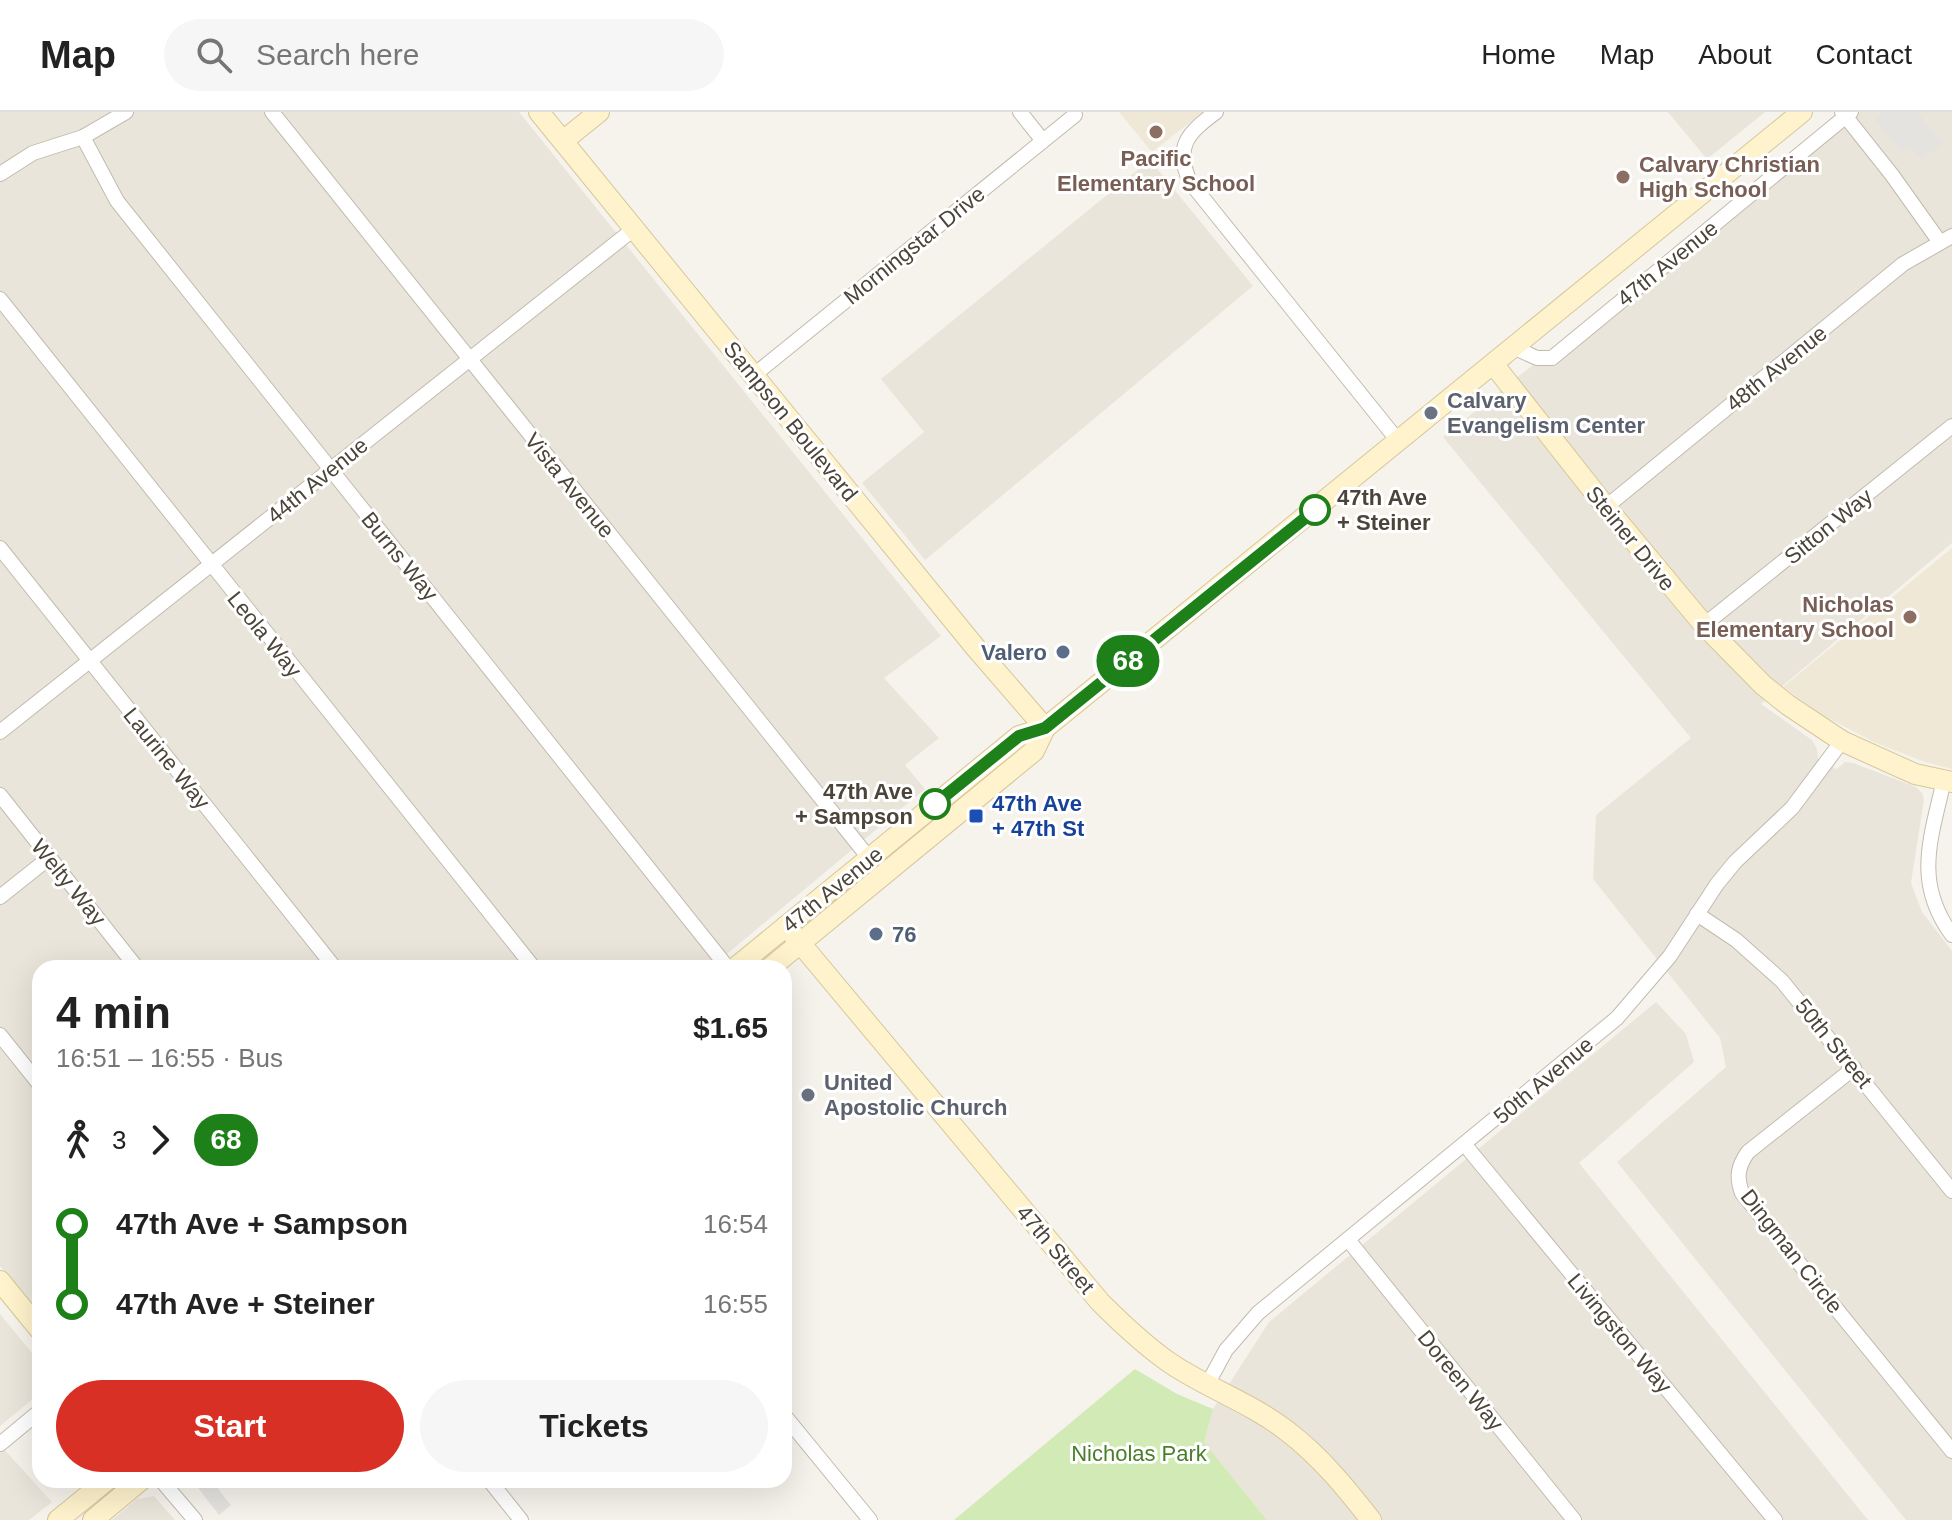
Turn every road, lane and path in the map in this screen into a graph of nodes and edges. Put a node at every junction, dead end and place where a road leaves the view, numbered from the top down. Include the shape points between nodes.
1 (126, 112) edge
2 (272, 112) edge
3 (539, 112) edge
4 (599, 112) edge
5 (1020, 112) edge
6 (1216, 112) edge
7 (1802, 112) edge
8 (1846, 113) edge
9 (1075, 115) dead end
10 (83, 137) junction
11 (563, 141) junction
12 (1043, 141) junction
13 (0, 174) edge
14 (635, 228) junction
15 (1945, 238) edge
16 (0, 299) edge
17 (1515, 348) junction
18 (468, 359) junction
19 (1494, 365) junction
20 (754, 375) junction
21 (1952, 426) edge
22 (1399, 442) junction
23 (330, 469) junction
24 (1606, 507) junction
25 (0, 548) edge
26 (210, 565) junction
27 (1704, 625) junction
28 (90, 661) junction
29 (1045, 728) junction
30 (0, 732) edge
31 (1842, 741) junction
32 (1948, 781) edge
33 (0, 795) edge
34 (49, 858) junction
35 (869, 858) junction
36 (0, 897) edge
37 (1697, 914) junction
38 (786, 926) junction
39 (1952, 935) edge
40 (801, 943) junction
41 (131, 960) edge
42 (329, 960) edge
43 (528, 960) edge
44 (722, 960) edge
45 (745, 960) edge
46 (780, 960) edge
47 (0, 1035) edge
48 (1854, 1068) junction
49 (32, 1075) edge
50 (1465, 1145) junction
51 (1952, 1191) edge
52 (1349, 1241) junction
53 (0, 1281) edge
54 (32, 1320) edge
55 (1208, 1383) junction
56 (32, 1418) edge
57 (792, 1425) edge
58 (0, 1444) edge
59 (1952, 1451) edge
60 (97, 1488) edge
61 (131, 1488) edge
62 (168, 1488) edge
63 (495, 1488) edge
64 (58, 1520) edge
65 (93, 1520) edge
66 (195, 1520) edge
67 (521, 1520) edge
68 (870, 1520) edge
69 (1371, 1520) edge
70 (1574, 1520) edge
71 (1775, 1520) edge

1 - 10 street
2 - 18 street, Vista Avenue
3 - 11 street, Sampson Boulevard
4 - 11 street
5 - 12 street
6 - 22 street via 1196,125 1186,141 1183,160 1190,182
7 - 17 street, 47th Avenue
8 - 15 street
8 - 17 street, 47th Avenue via 1552,358
9 - 12 street, Morningstar Drive
10 - 13 street via 33,153
10 - 23 street, Burns Way via 117,201
11 - 14 street, Sampson Boulevard
12 - 20 street, Morningstar Drive
14 - 18 street, 44th Avenue
14 - 20 street, Sampson Boulevard
15 - 24 street, 48th Avenue via 1903,264
16 - 26 street, Leola Way
17 - 19 street, 47th Avenue
18 - 23 street, 44th Avenue
18 - 35 street, Vista Avenue
19 - 22 street, 47th Avenue
19 - 24 street, Steiner Drive
20 - 29 street, Sampson Boulevard
21 - 27 street, Sitton Way
22 - 29 street, 47th Avenue
23 - 26 street, 44th Avenue
23 - 44 street, Burns Way
24 - 27 street, Steiner Drive
25 - 28 street, Laurine Way
26 - 28 street, 44th Avenue
26 - 43 street, Leola Way
27 - 31 street, Steiner Drive via 1763,685
28 - 30 street, 44th Avenue
28 - 42 street, Laurine Way
29 - 35 street, 47th Avenue via 1019,736
29 - 40 street, 47th Avenue via 1034,751
31 - 32 street, Steiner Drive via 1915,774
31 - 37 street, 50th Avenue via 1792,808 1735,862
32 - 39 street via 1927,866 1936,910
33 - 34 street, Welty Way
34 - 36 street
34 - 41 street, Welty Way
35 - 38 street, 47th Avenue
37 - 48 street, 50th Street via 1760,959
37 - 50 street, 50th Avenue via 1652,980 1617,1018
38 - 40 street, 47th Street
38 - 45 street, 47th Avenue
40 - 46 street, 47th Avenue
40 - 55 street, 47th Street via 1100,1302 1145,1345
47 - 49 street
48 - 51 street, 50th Street
48 - 59 street, Dingman Circle via 1748,1152 1738,1181 1742,1193
50 - 52 street, 50th Avenue
50 - 71 street, Livingston Way
52 - 55 street, 50th Avenue via 1242,1329
52 - 70 street, Doreen Way
53 - 54 street
55 - 69 street, 47th Street via 1290,1433
56 - 58 street
57 - 68 street
60 - 64 street
61 - 65 street
62 - 66 street
63 - 67 street

